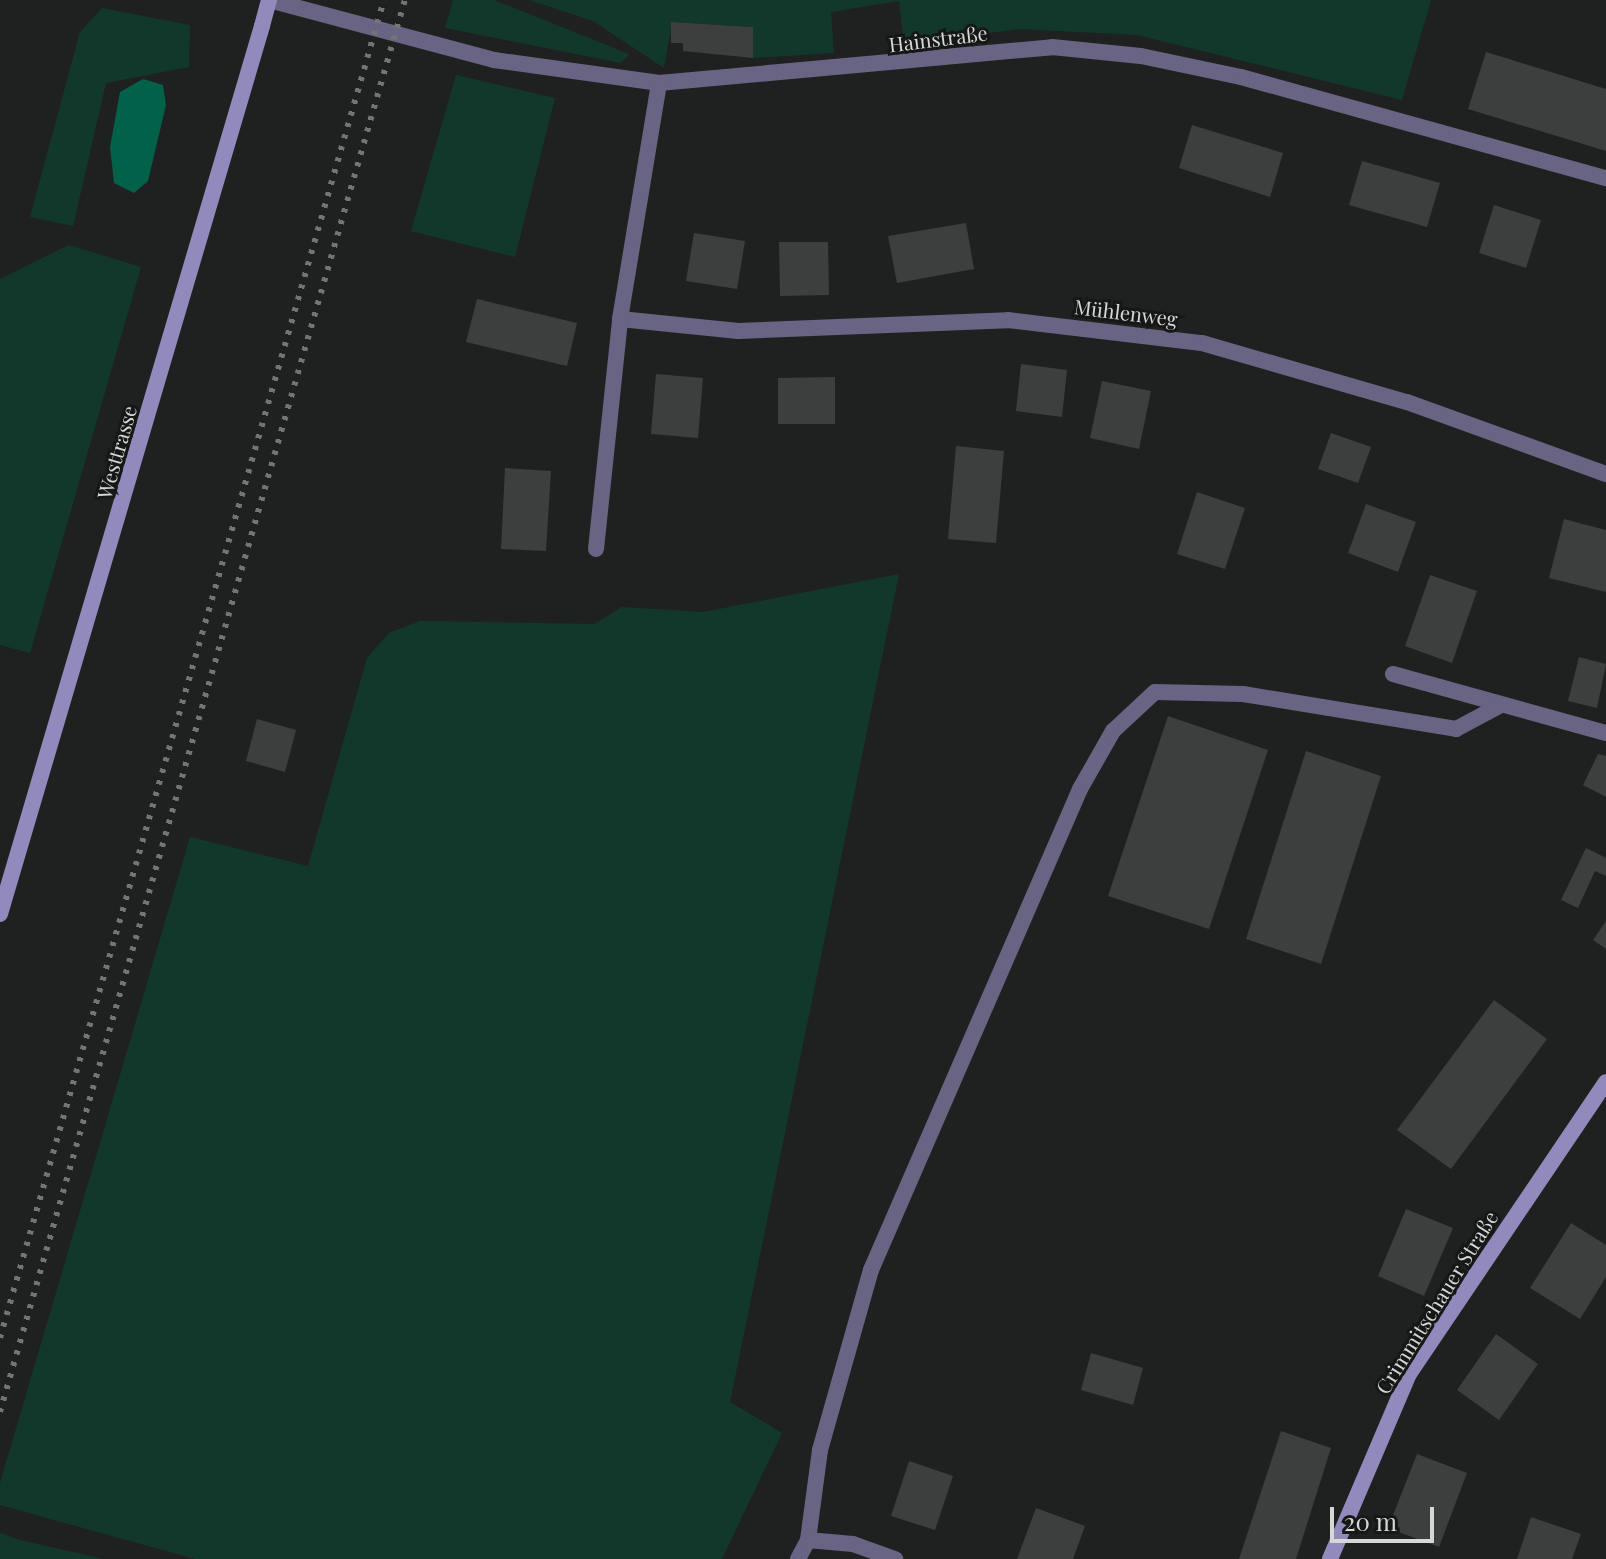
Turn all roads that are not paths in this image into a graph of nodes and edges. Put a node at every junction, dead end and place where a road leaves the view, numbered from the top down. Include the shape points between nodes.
1 (269, 0) edge
2 (659, 83) junction
3 (1606, 178) edge
4 (620, 319) junction
5 (1606, 474) edge
6 (596, 549) dead end
7 (1393, 674) dead end
8 (1501, 705) junction
9 (1606, 733) edge
10 (0, 914) edge
11 (1606, 1082) edge
12 (808, 1540) junction
13 (798, 1559) edge
14 (895, 1559) edge
15 (1330, 1559) edge

1 - 2 street, Hainstraße via 494,60
1 - 10 main road, Westtrasse, bridge
2 - 3 street, Hainstraße via 1052,47 1241,77
2 - 4 street
4 - 5 street, Mühlenweg via 738,331 1008,320 1175,338 1301,369
4 - 6 street
7 - 8 street
8 - 9 street
8 - 12 street via 1456,729 1243,694 1155,692 1113,731 1080,789 871,1270 820,1450
11 - 15 main road, Crimmitschauer Straße via 1409,1374
12 - 13 street
12 - 14 street via 853,1544

